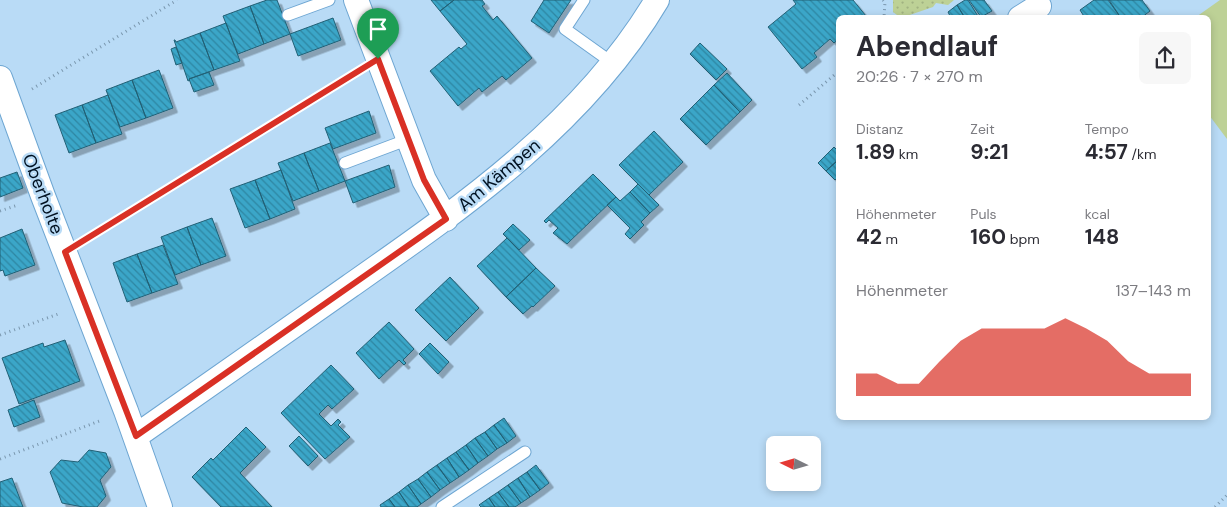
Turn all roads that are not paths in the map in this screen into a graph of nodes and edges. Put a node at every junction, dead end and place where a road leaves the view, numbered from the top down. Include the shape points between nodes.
1 (329, 0) edge
2 (356, 0) edge
3 (584, 0) edge
4 (657, 0) edge
5 (288, 15) dead end
6 (614, 64) junction
7 (0, 78) edge
8 (408, 139) junction
9 (344, 163) dead end
10 (446, 219) junction
11 (136, 436) junction
12 (524, 452) dead end
13 (160, 507) edge
14 (442, 507) edge

1 - 5 lane
2 - 8 street
3 - 6 lane via 565,29
4 - 6 street, Am Kämpen
6 - 10 street, Am Kämpen via 502,175
7 - 11 street, Oberholte
8 - 9 lane
8 - 10 street via 424,180
10 - 11 street, Am Kämpen
11 - 13 street, Oberholte
12 - 14 lane

